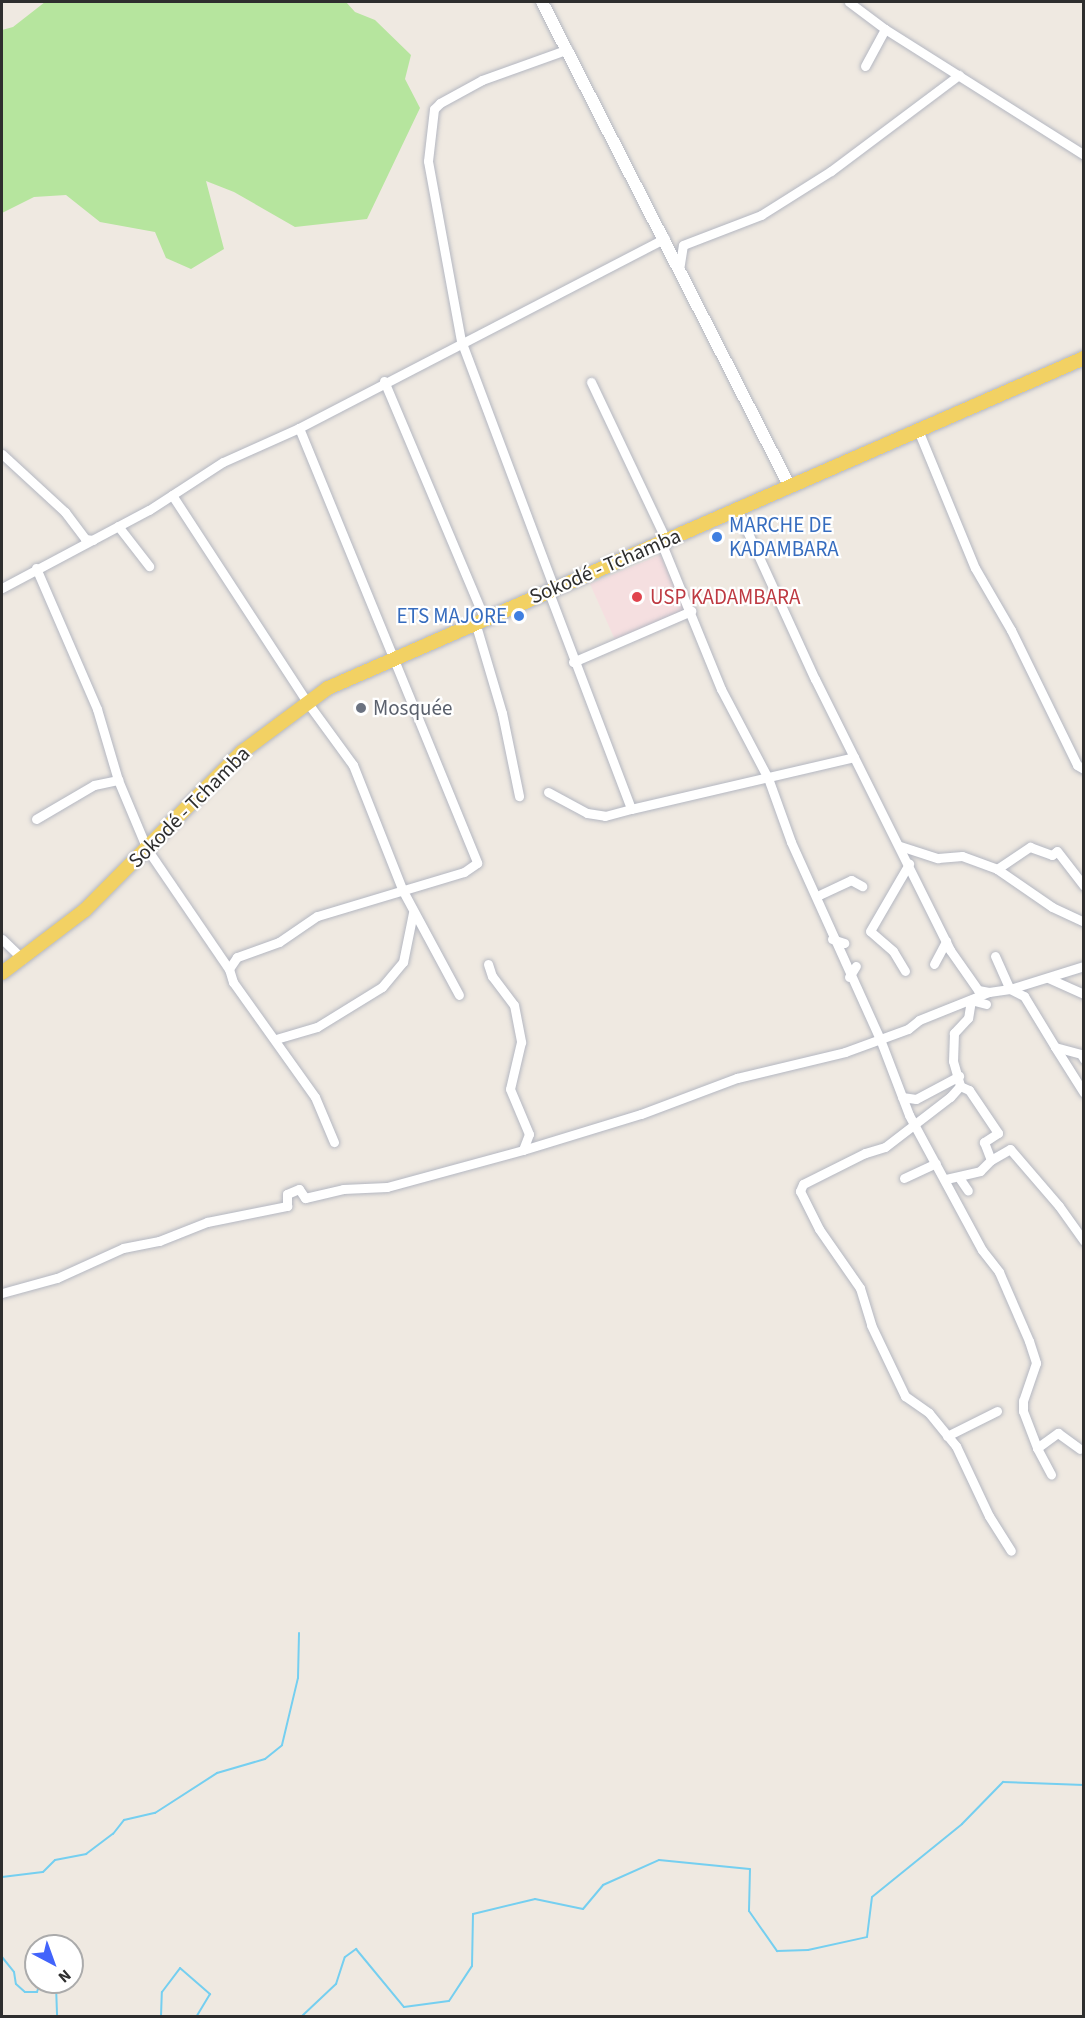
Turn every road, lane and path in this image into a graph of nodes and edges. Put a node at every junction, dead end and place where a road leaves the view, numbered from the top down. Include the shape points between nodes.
1 (542, 2) edge
2 (849, 2) edge
3 (885, 29) junction
4 (568, 49) junction
5 (865, 66) dead end
6 (959, 75) junction
7 (1083, 155) edge
8 (665, 238) junction
9 (678, 271) junction
10 (461, 341) junction
11 (1083, 358) edge
12 (384, 381) junction
13 (591, 382) dead end
14 (299, 428) junction
15 (918, 430) junction
16 (2, 454) edge
17 (790, 487) junction
18 (172, 495) junction
19 (737, 509) junction
20 (118, 526) junction
21 (93, 540) junction
22 (664, 541) junction
23 (149, 566) dead end
24 (36, 568) junction
25 (2, 588) edge
26 (551, 589) junction
27 (691, 611) junction
28 (479, 620) junction
29 (394, 657) junction
30 (573, 662) junction
31 (307, 702) junction
32 (854, 758) junction
33 (1083, 769) edge
34 (768, 778) junction
35 (118, 780) junction
36 (548, 792) dead end
37 (519, 796) dead end
38 (631, 809) junction
39 (36, 819) dead end
40 (900, 846) junction
41 (147, 849) junction
42 (909, 864) junction
43 (997, 869) junction
44 (862, 886) dead end
45 (1083, 886) edge
46 (403, 891) junction
47 (817, 896) junction
48 (413, 913) junction
49 (1083, 922) edge
50 (2, 939) edge
51 (832, 939) junction
52 (946, 941) junction
53 (844, 943) dead end
54 (995, 956) dead end
55 (23, 959) junction
56 (488, 964) dead end
57 (934, 964) dead end
58 (856, 966) dead end
59 (1083, 966) edge
60 (229, 969) junction
61 (905, 971) dead end
62 (2, 973) edge
63 (849, 977) junction
64 (1048, 978) junction
65 (1010, 989) junction
66 (989, 992) junction
67 (1083, 994) edge
68 (459, 995) dead end
69 (972, 1000) junction
70 (986, 1004) dead end
71 (276, 1039) junction
72 (880, 1040) junction
73 (1055, 1047) junction
74 (1083, 1059) edge
75 (959, 1076) junction
76 (960, 1086) junction
77 (1083, 1093) edge
78 (902, 1097) junction
79 (914, 1124) junction
80 (998, 1133) junction
81 (334, 1142) dead end
82 (1010, 1149) junction
83 (523, 1150) junction
84 (991, 1160) junction
85 (936, 1163) junction
86 (904, 1178) dead end
87 (946, 1179) junction
88 (960, 1179) junction
89 (968, 1191) dead end
90 (1083, 1241) edge
91 (2, 1293) edge
92 (996, 1411) dead end
93 (948, 1436) junction
94 (1037, 1448) junction
95 (1077, 1452) dead end
96 (1051, 1474) dead end
97 (1011, 1551) dead end

1 - 4 main road
2 - 3 street
3 - 5 street
3 - 6 street
4 - 8 main road
4 - 10 street via 483,80 434,109 428,174
6 - 7 street
6 - 9 street via 831,171 761,215 683,245
8 - 9 main road
8 - 10 street
9 - 17 main road
10 - 12 street
10 - 26 street
11 - 15 main road, Sokodé - Tchamba
12 - 14 street
12 - 28 street
13 - 22 street
14 - 18 street via 223,462
14 - 29 street
15 - 17 main road, Sokodé - Tchamba
15 - 33 street via 975,568 1011,630 1077,765
16 - 21 street via 65,512 85,539
17 - 19 main road, Sokodé - Tchamba
18 - 20 street
18 - 31 street
19 - 22 main road, Sokodé - Tchamba
19 - 32 street
20 - 21 street
20 - 23 street
21 - 24 street
22 - 26 main road, Sokodé - Tchamba
22 - 27 street
24 - 25 street
24 - 35 street via 97,709
26 - 28 main road, Sokodé - Tchamba
26 - 30 street
27 - 30 street
27 - 34 street via 721,689
28 - 29 main road, Sokodé - Tchamba
28 - 37 street
29 - 31 main road, Sokodé - Tchamba
29 - 46 street via 477,863 464,872
30 - 38 street via 614,756
31 - 41 main road, Sokodé - Tchamba via 242,752
31 - 46 street via 353,765
32 - 34 street
32 - 40 street
34 - 38 street
34 - 47 street via 791,842
35 - 39 street via 94,785
35 - 41 street
36 - 38 street via 587,813 605,816
40 - 42 street
40 - 43 street via 938,858 962,856
41 - 55 main road, Sokodé - Tchamba via 85,910
41 - 60 street
42 - 52 street
42 - 61 street via 870,931 893,951
43 - 45 street via 1030,847 1052,855 1057,851
43 - 49 street via 1052,907
44 - 47 street via 851,880
46 - 48 street
46 - 60 street via 317,916 279,942 237,957
47 - 51 street
48 - 68 street
48 - 71 street via 403,962 382,987 317,1027
50 - 55 street
51 - 53 street
51 - 63 street
52 - 57 street
52 - 66 street via 973,983
54 - 65 street
55 - 62 main road, Sokodé - Tchamba
56 - 83 street via 492,976 514,1005 521,1042 510,1089 529,1134
58 - 63 street
59 - 64 street
60 - 71 street via 233,982
63 - 72 street
64 - 65 street
64 - 67 street
65 - 66 street
65 - 73 street via 1024,996
66 - 69 street
69 - 70 street
69 - 72 street
69 - 75 street via 968,1018 951,1042
71 - 81 street via 315,1097
72 - 78 street
72 - 83 street via 737,1078 641,1114
73 - 74 street via 1081,1054
73 - 77 street
75 - 76 street
75 - 78 street via 916,1099
76 - 79 street
76 - 80 street via 969,1090
78 - 79 street
79 - 85 street
79 - 93 street via 885,1147 803,1184 800,1191 819,1229 860,1288 871,1325 905,1396 929,1413
80 - 82 street
80 - 84 street via 984,1142
82 - 84 street
82 - 90 street
83 - 91 street via 387,1186 305,1198 299,1189 287,1194 286,1206 202,1223 159,1241 123,1248 57,1278
84 - 88 street via 980,1171
85 - 86 street
85 - 87 street
87 - 88 street
87 - 94 street via 982,1250 999,1272 1029,1341 1036,1363 1023,1411
88 - 89 street
92 - 93 street
93 - 97 street
94 - 95 street via 1058,1433
94 - 96 street

